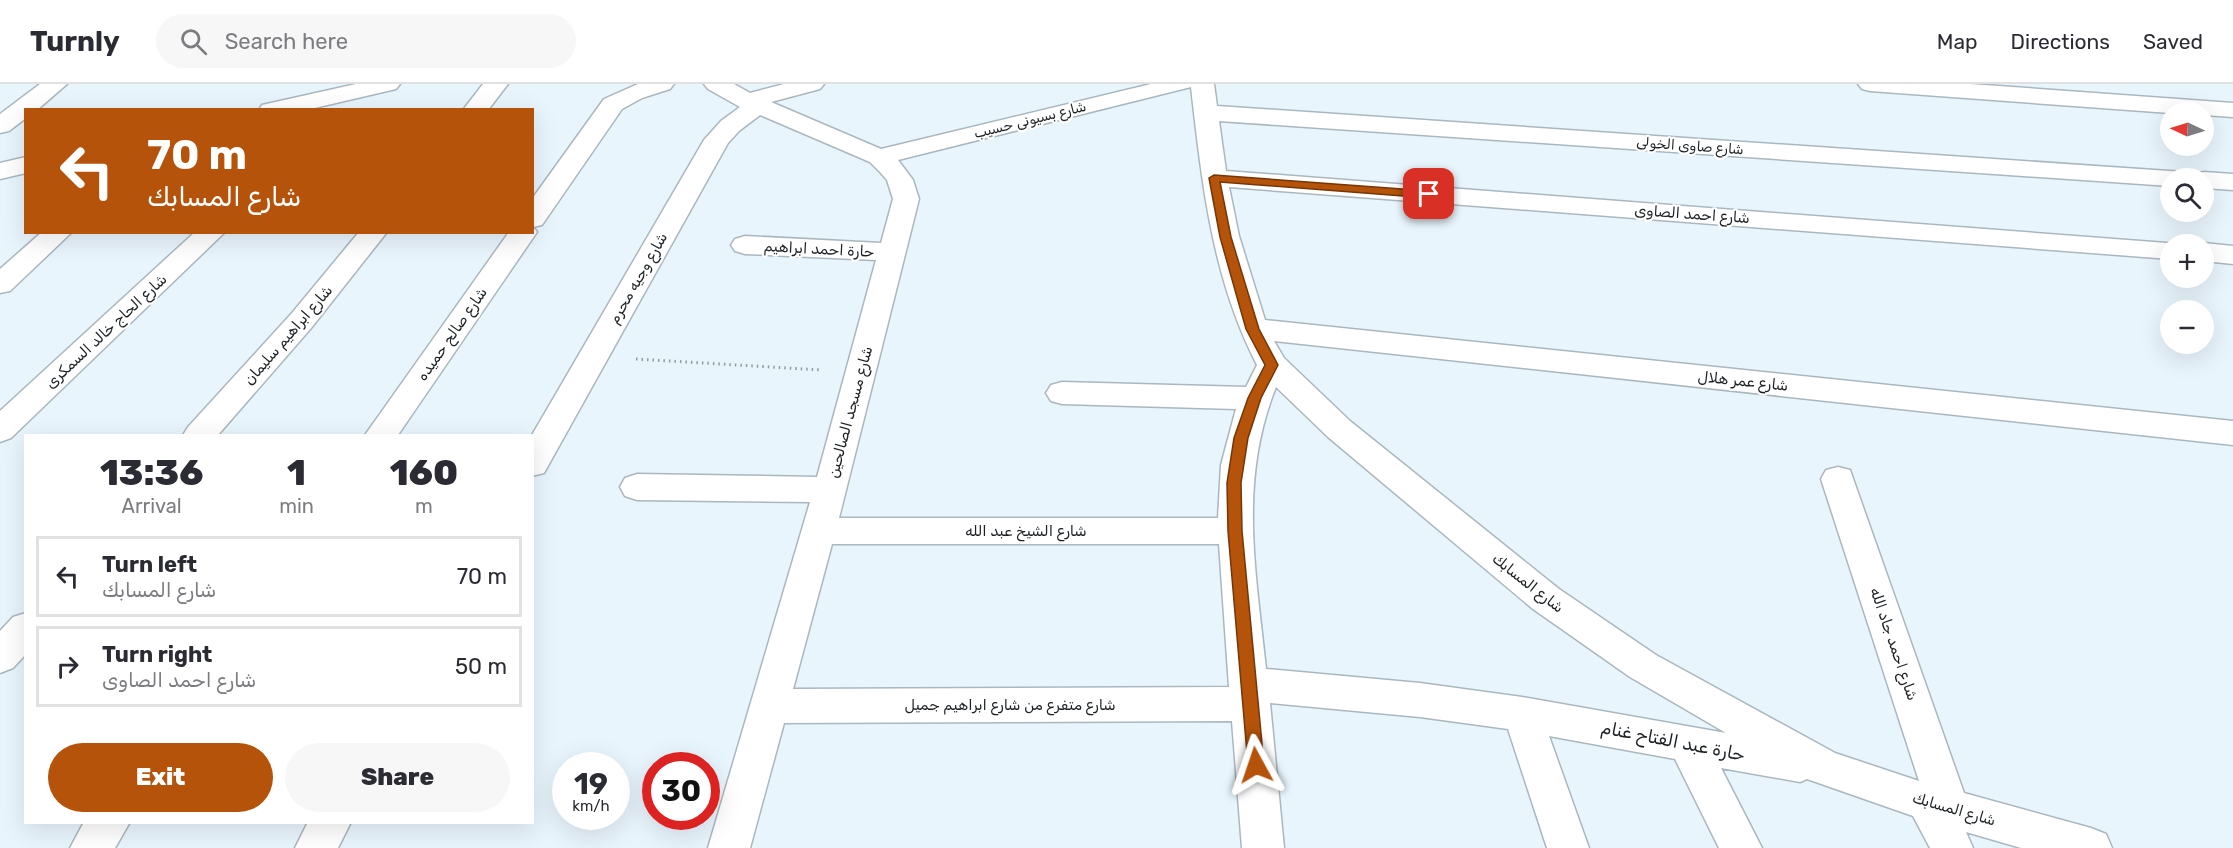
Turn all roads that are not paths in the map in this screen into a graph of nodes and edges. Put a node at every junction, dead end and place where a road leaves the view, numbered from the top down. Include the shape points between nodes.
1 (55, 84) edge
2 (388, 84) edge
3 (496, 84) edge
4 (662, 84) edge
5 (716, 84) edge
6 (812, 84) edge
7 (1181, 84) edge
8 (1870, 84) edge
9 (355, 91) junction
10 (1203, 99) edge
11 (753, 103) junction
12 (280, 108) edge
13 (340, 108) edge
14 (477, 108) edge
15 (2233, 110) edge
16 (0, 126) edge
17 (879, 157) junction
18 (24, 165) edge
19 (0, 171) edge
20 (2160, 177) edge
21 (1214, 178) junction
22 (2214, 181) edge
23 (2233, 182) edge
24 (534, 216) edge
25 (56, 234) edge
26 (210, 234) edge
27 (372, 234) edge
28 (522, 234) edge
29 (745, 245) dead end
30 (2160, 249) edge
31 (892, 252) junction
32 (2214, 253) edge
33 (2233, 255) edge
34 (0, 284) edge
35 (1252, 329) junction
36 (1272, 365) junction
37 (1062, 393) dead end
38 (1254, 398) junction
39 (0, 430) edge
40 (2233, 433) edge
41 (200, 434) edge
42 (382, 434) edge
43 (534, 460) edge
44 (1838, 479) dead end
45 (637, 487) dead end
46 (830, 490) junction
47 (818, 531) junction
48 (1235, 531) junction
49 (24, 630) edge
50 (0, 657) edge
51 (1249, 694) junction
52 (770, 706) junction
53 (1522, 714) junction
54 (1688, 745) junction
55 (1824, 768) junction
56 (1938, 805) junction
57 (108, 824) edge
58 (329, 824) edge
59 (91, 848) edge
60 (316, 848) edge
61 (729, 848) edge
62 (1263, 848) edge
63 (1568, 848) edge
64 (1741, 848) edge
65 (1952, 848) edge
66 (2091, 848) edge

1 - 16 street
2 - 9 street
3 - 14 street
4 - 24 street via 613,104
5 - 11 street, شارع مسجد الصالحين
6 - 11 street
7 - 17 street, شارع بسيونى حسيب
8 - 15 street
9 - 12 street
9 - 13 street
10 - 20 street, شارع صاوى الخولى
10 - 21 street, شارع المسابك
11 - 17 street, شارع مسجد الصالحين
11 - 43 street, شارع وجيه محرم via 717,140
17 - 31 street, شارع مسجد الصالحين via 895,169 904,183 906,199
18 - 19 street
21 - 30 street, شارع احمد الصاوى
21 - 35 street, شارع المسابك via 1225,237
22 - 23 street
25 - 34 street
26 - 39 street, شارع الحاج خالد السمكرى
27 - 41 street, شارع ابراهيم سليمان
28 - 42 street, شارع صالح حميده
29 - 31 street, حارة احمد ابراهيم
31 - 46 street, شارع مسجد الصالحين
32 - 33 street
35 - 36 street, شارع المسابك
35 - 40 street, شارع عمر هلال
36 - 38 street
36 - 55 street, شارع المسابك via 1339,429 1546,599 1643,666
37 - 38 street
38 - 48 street via 1241,438 1234,483
44 - 56 street, شارع احمد جاد الله
45 - 46 street
46 - 47 street, شارع مسجد الصالحين
47 - 48 street, شارع الشيخ عبد الله
47 - 52 street, شارع مسجد الصالحين
48 - 51 street
49 - 50 street
51 - 52 street, شارع متفرع من شارع ابراهيم جميل
51 - 53 street, حارة عبد الفتاح غنام via 1420,700
51 - 62 street
52 - 61 street, شارع مسجد الصالحين
53 - 54 street, حارة عبد الفتاح غنام
53 - 63 street
54 - 55 street, حارة عبد الفتاح غنام
54 - 64 street
55 - 56 street, شارع المسابك
56 - 65 street, شارع احمد جاد الله
56 - 66 street, شارع المسابك
57 - 59 street
58 - 60 street

